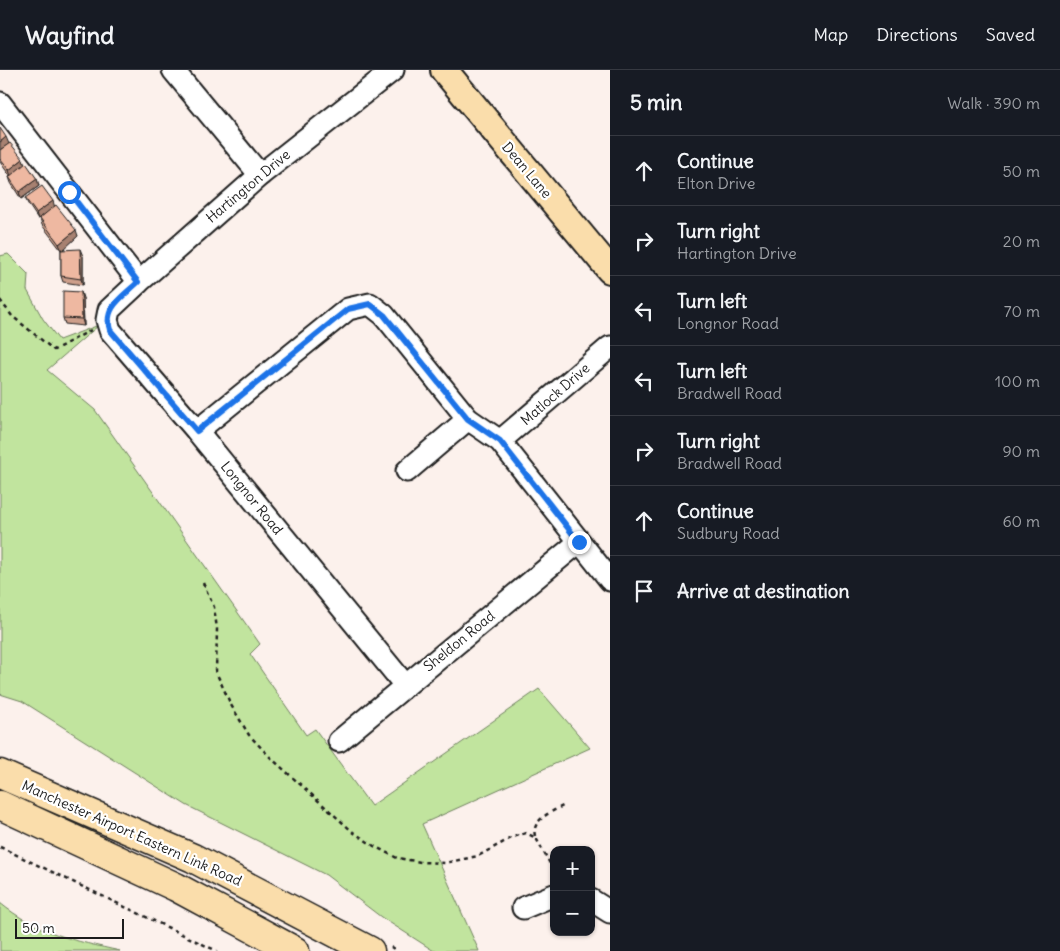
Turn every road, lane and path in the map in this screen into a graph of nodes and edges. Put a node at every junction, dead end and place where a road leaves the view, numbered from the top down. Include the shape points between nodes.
1 (173, 70) edge
2 (393, 70) edge
3 (444, 70) edge
4 (0, 103) edge
5 (260, 175) junction
6 (610, 270) edge
7 (138, 282) junction
8 (0, 300) edge
9 (108, 315) junction
10 (610, 347) edge
11 (468, 419) junction
12 (197, 431) junction
13 (500, 441) junction
14 (407, 471) dead end
15 (579, 542) junction
16 (610, 580) edge
17 (204, 583) dead end
18 (405, 685) junction
19 (339, 741) dead end
20 (0, 774) edge
21 (0, 805) edge
22 (563, 806) dead end
23 (536, 838) junction
24 (0, 847) edge
25 (550, 864) edge
26 (550, 897) edge
27 (595, 903) edge
28 (523, 908) dead end
29 (610, 912) edge
30 (323, 926) junction
31 (217, 951) edge
32 (295, 951) edge
33 (352, 951) edge
34 (370, 951) edge

1 - 5 street
2 - 5 street, Hartington Drive
3 - 6 main road, Dean Lane
4 - 7 street
5 - 7 street, Hartington Drive
7 - 9 street, Hartington Drive
8 - 9 path via 12,316 54,350 99,326
9 - 12 street, Longnor Road via 110,330
10 - 13 street, Matlock Drive
11 - 12 street via 384,315 370,304 348,309
11 - 13 street
11 - 14 street
12 - 18 street, Longnor Road
13 - 15 street
15 - 16 street
15 - 18 street, Sheldon Road
17 - 23 path via 214,607 217,629 216,672 230,705 249,735 271,758 353,832 397,858 421,862 463,861 488,852 513,837 526,833
18 - 19 street, Sheldon Road
20 - 30 highway, Manchester Airport Eastern Link Road via 192,858
21 - 32 highway, Manchester Airport Eastern Link Road via 176,887
22 - 23 path via 540,819
23 - 25 path
24 - 31 path
26 - 28 street
27 - 29 street
30 - 33 highway
30 - 34 highway, Manchester Airport Eastern Link Road

